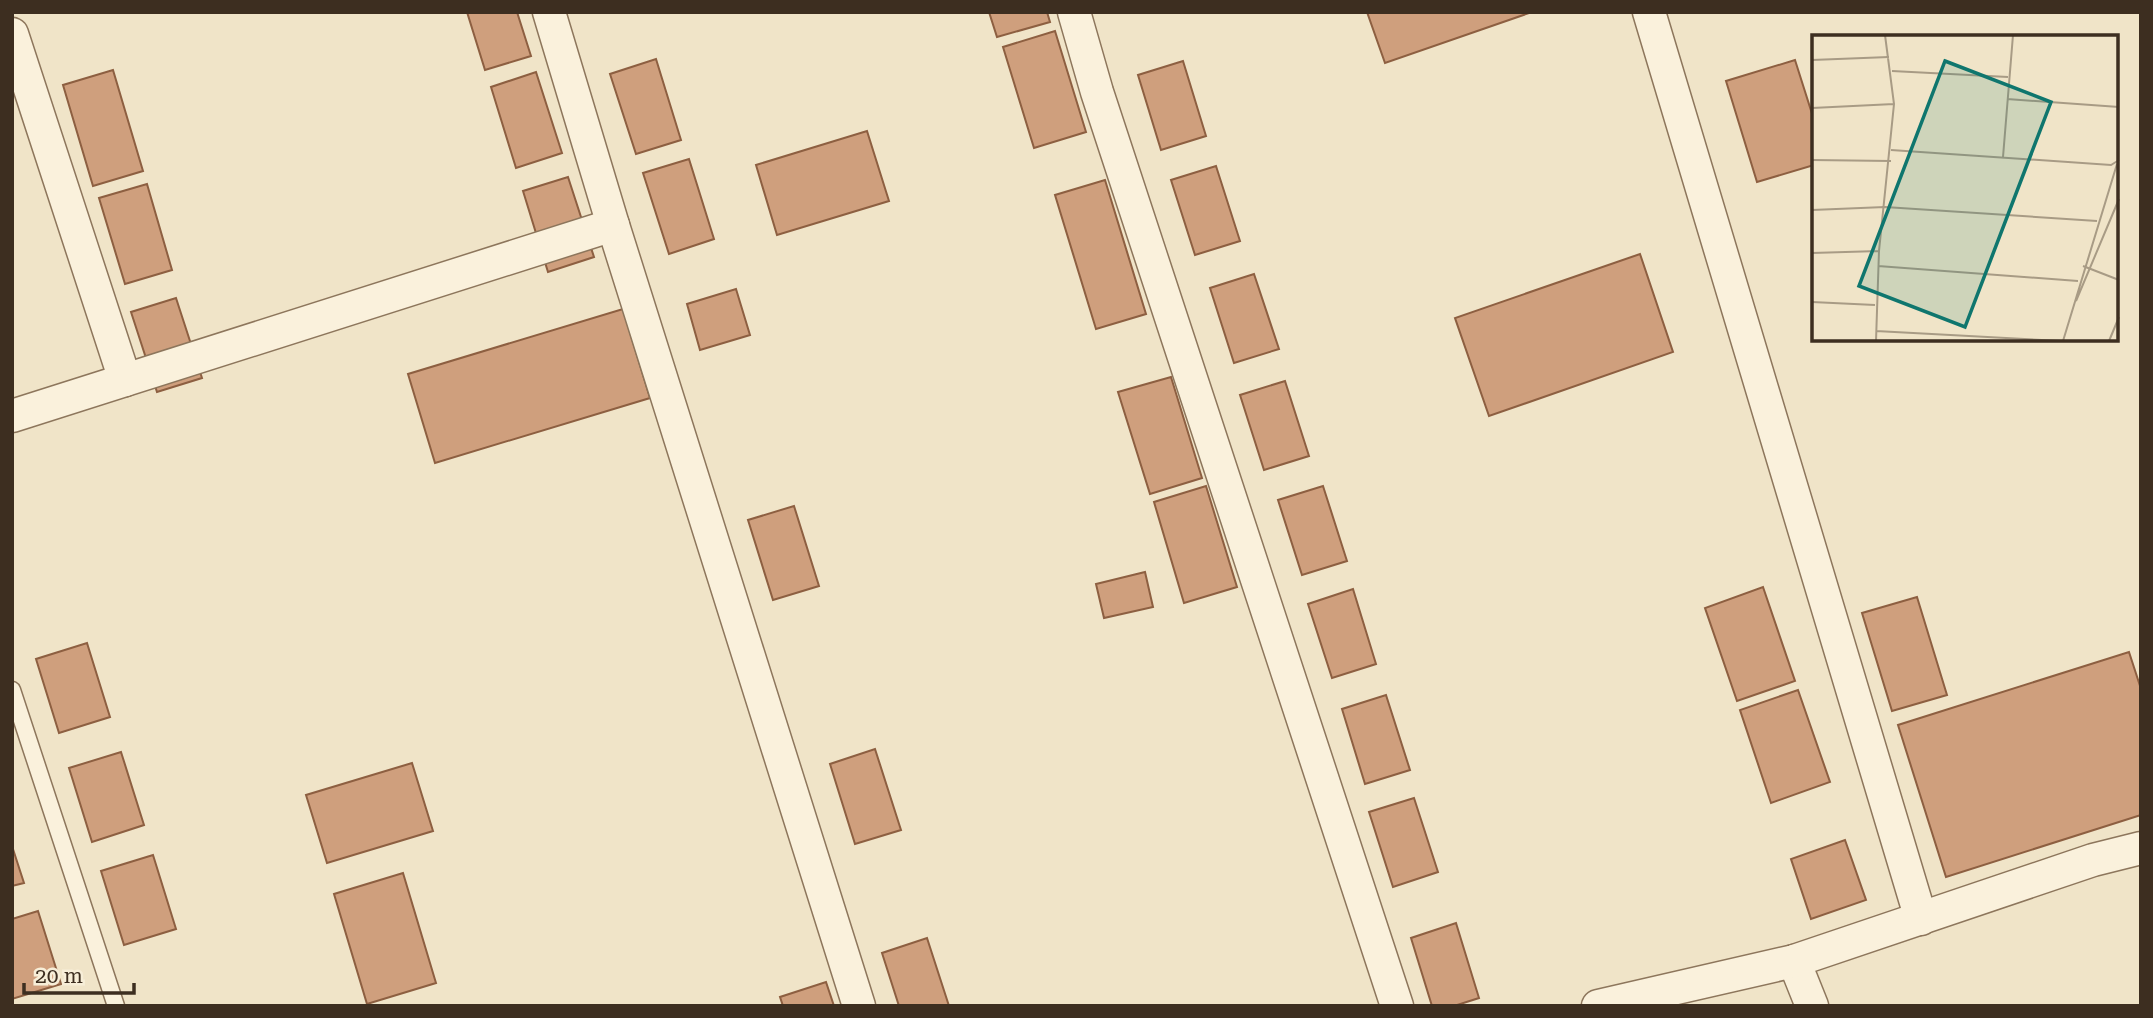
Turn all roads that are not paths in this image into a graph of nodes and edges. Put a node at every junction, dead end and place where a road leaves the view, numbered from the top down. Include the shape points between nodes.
1 (550, 12) edge
2 (1074, 12) edge
3 (1649, 12) edge
4 (12, 34) edge
5 (613, 225) junction
6 (125, 380) junction
7 (12, 416) edge
8 (12, 690) edge
9 (2141, 848) edge
10 (1921, 919) junction
11 (1794, 961) junction
12 (116, 1006) edge
13 (859, 1006) edge
14 (1397, 1006) edge
15 (1598, 1006) edge
16 (1812, 1006) edge

1 - 5 street
2 - 14 street
3 - 10 street
4 - 6 street
5 - 6 street
5 - 13 street
6 - 7 street
8 - 12 lane
9 - 10 street
10 - 11 street
11 - 15 street
11 - 16 street

